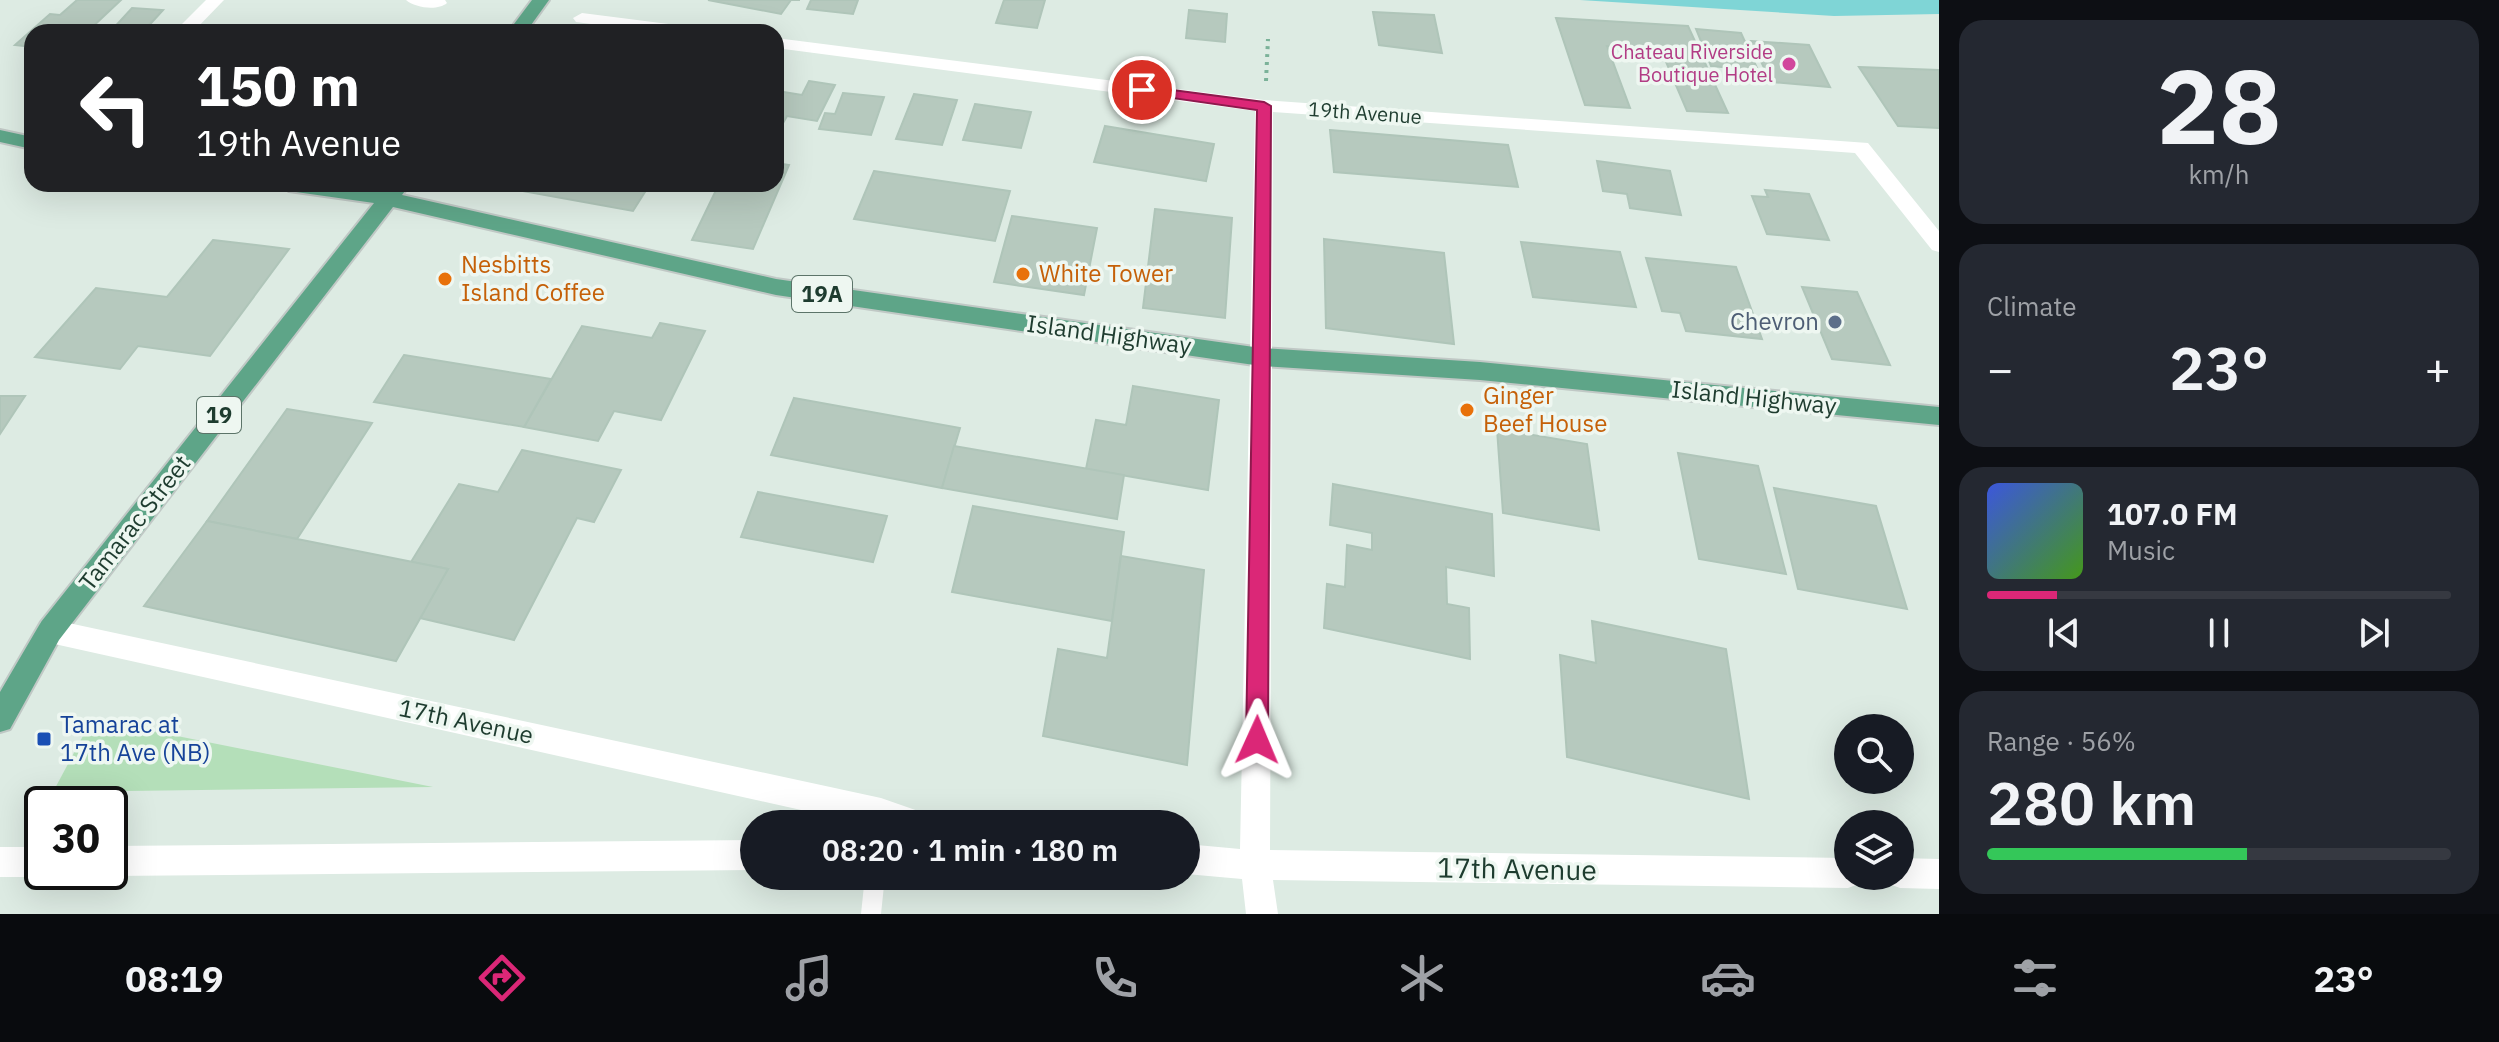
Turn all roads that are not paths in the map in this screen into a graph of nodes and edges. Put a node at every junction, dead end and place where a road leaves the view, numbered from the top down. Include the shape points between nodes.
1 (216, 0) edge
2 (414, 0) edge
3 (541, 0) edge
4 (439, 3) dead end
5 (582, 18) dead end
6 (191, 24) edge
7 (523, 24) edge
8 (629, 24) edge
9 (784, 44) edge
10 (1264, 106) junction
11 (0, 136) edge
12 (24, 141) edge
13 (394, 192) edge
14 (1939, 245) edge
15 (1261, 357) junction
16 (1939, 416) edge
17 (50, 631) junction
18 (0, 719) edge
19 (829, 810) edge
20 (740, 855) edge
21 (1200, 860) edge
22 (128, 861) edge
23 (0, 862) edge
24 (24, 862) edge
25 (1255, 865) junction
26 (1834, 873) edge
27 (1914, 873) edge
28 (1939, 874) edge
29 (874, 890) edge
30 (871, 914) edge
31 (1262, 914) edge

1 - 6 street
2 - 4 street
3 - 7 main road
5 - 8 street
9 - 10 street, 19th Avenue
10 - 14 street, 19th Avenue via 1861,147
10 - 15 street
11 - 12 main road
13 - 15 main road, Island Highway / 19A via 776,287
13 - 17 main road, Tamarac Street / 19
15 - 16 main road, Island Highway / 19A via 1480,371
15 - 25 street
17 - 18 main road, Tamarac Street / 19
17 - 19 street, 17th Avenue
20 - 22 street
21 - 25 street, 17th Avenue
23 - 24 street
25 - 26 street, 17th Avenue
25 - 31 street
27 - 28 street
29 - 30 lane

